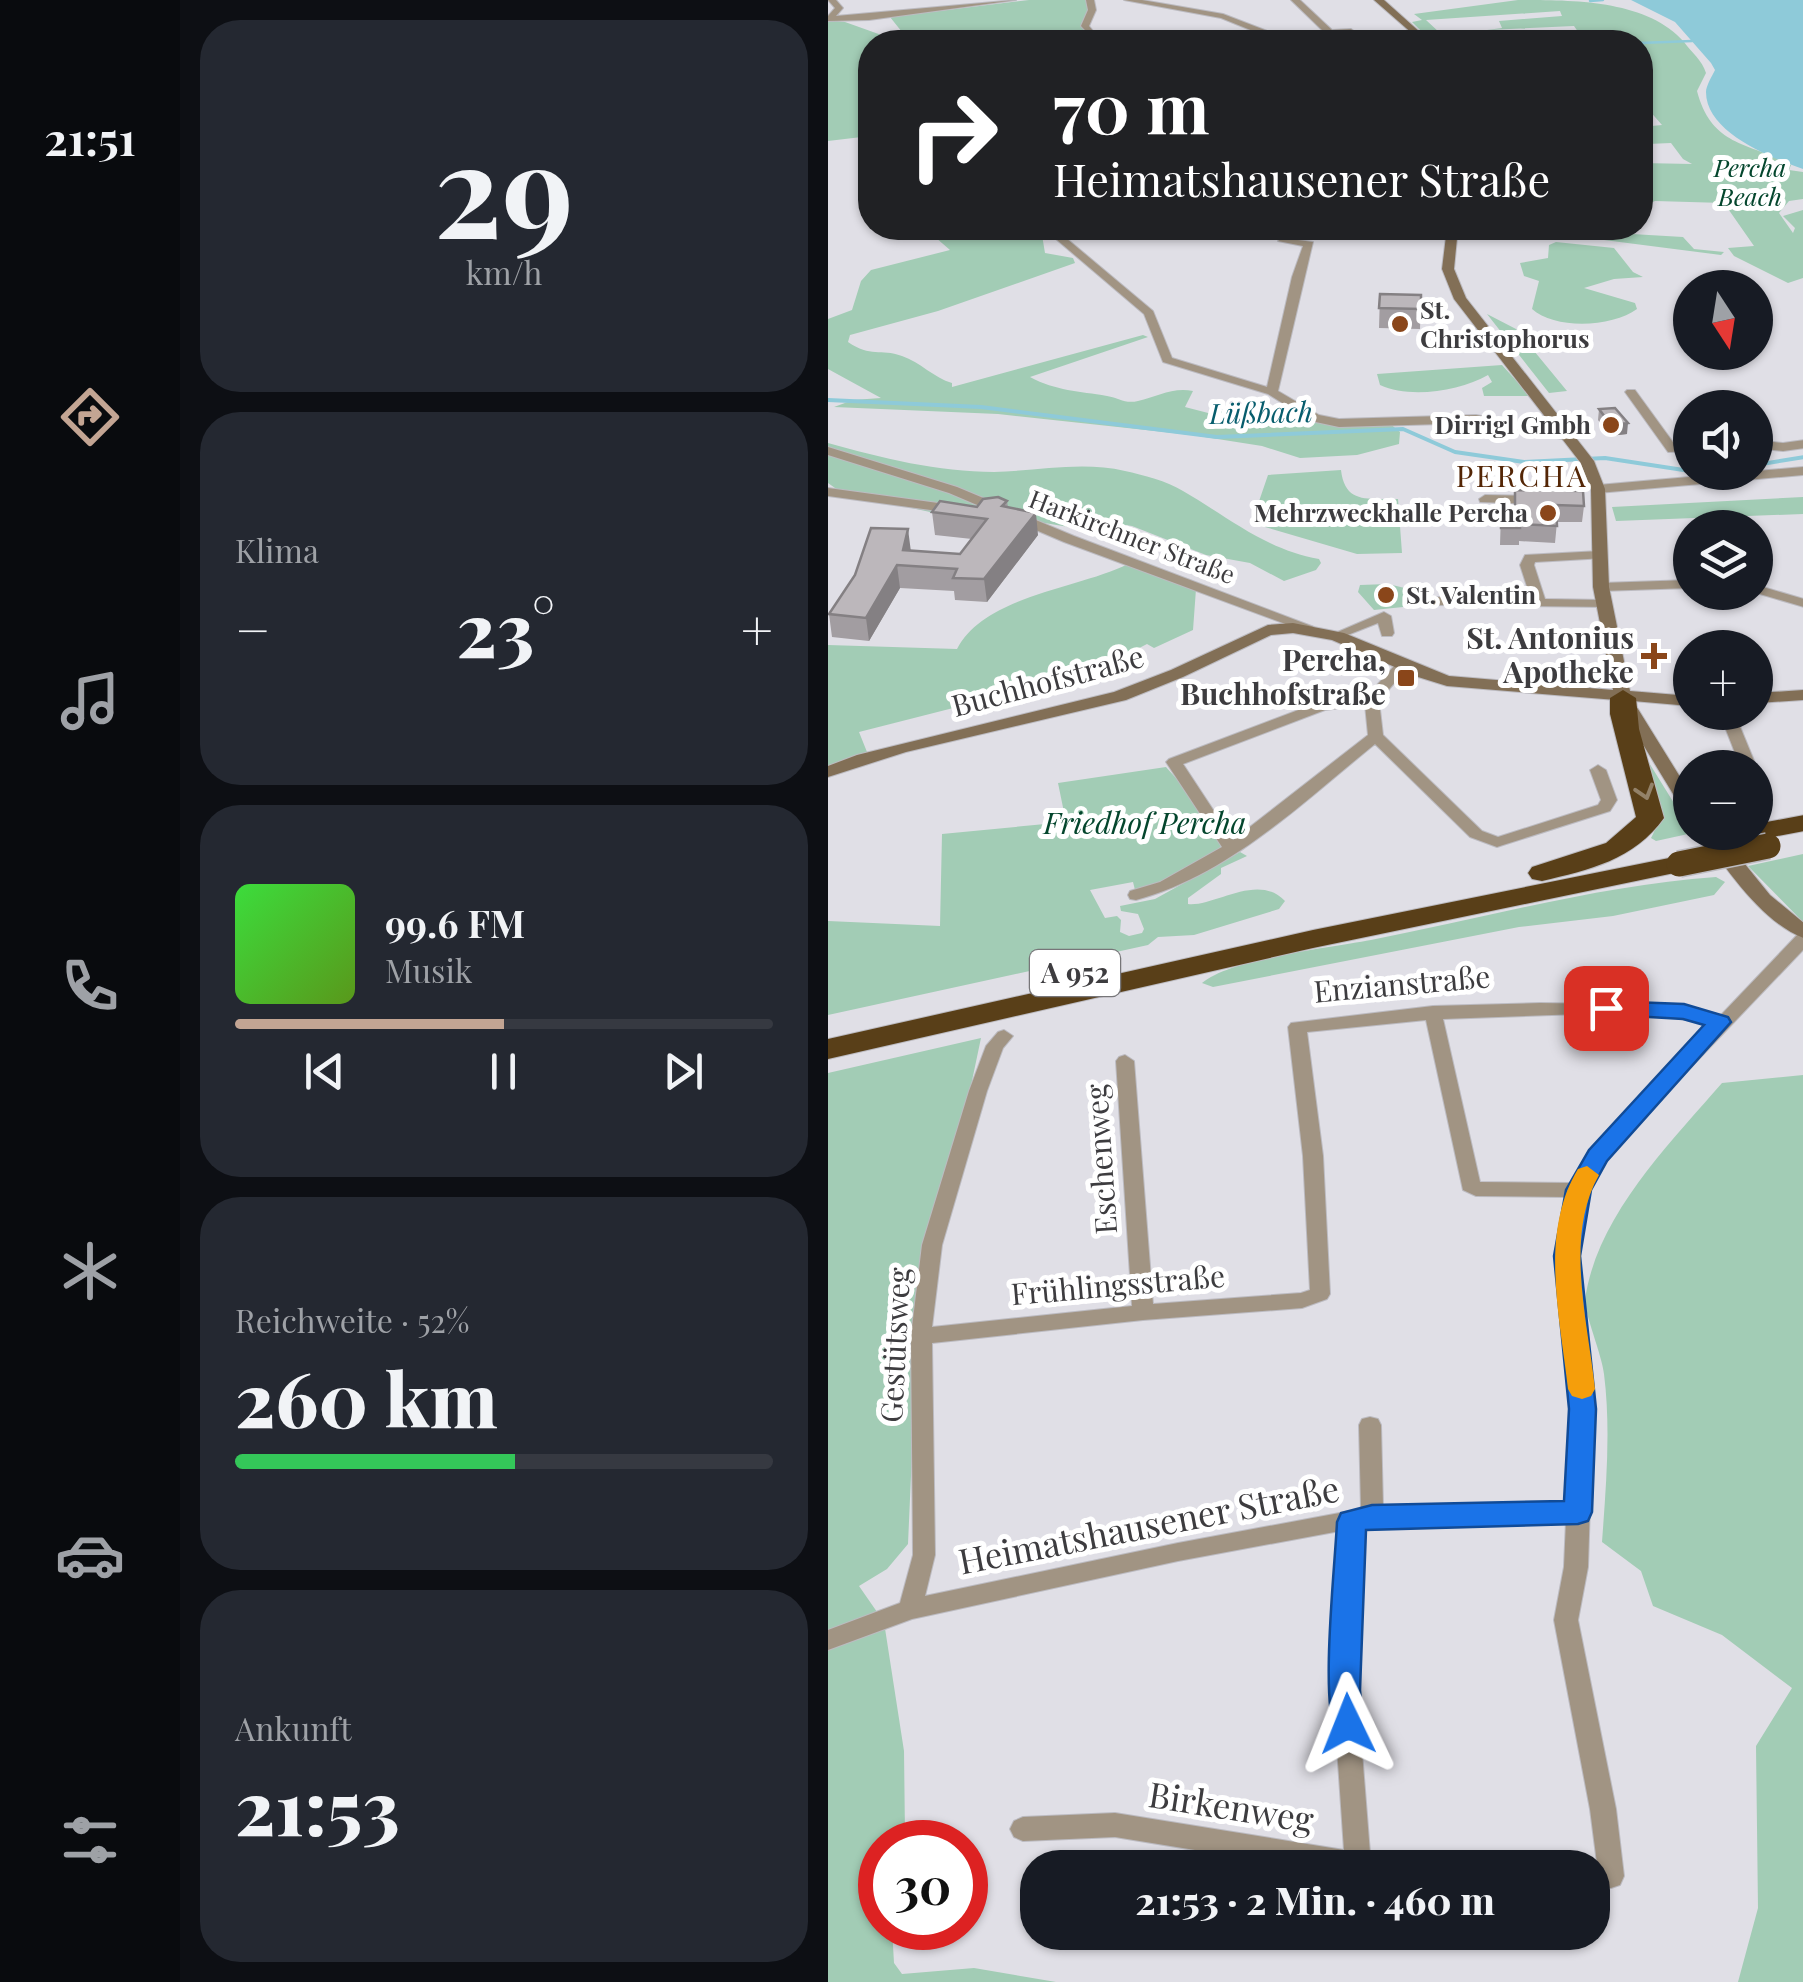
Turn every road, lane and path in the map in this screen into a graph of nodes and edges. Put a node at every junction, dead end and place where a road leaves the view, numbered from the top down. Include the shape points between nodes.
1 (832, 0) edge
2 (1012, 0) edge
3 (1090, 0) edge
4 (1128, 0) edge
5 (1296, 0) edge
6 (1379, 0) edge
7 (832, 19) edge
8 (1089, 30) edge
9 (1258, 30) edge
10 (1326, 30) edge
11 (1413, 30) edge
12 (1062, 240) edge
13 (1451, 240) edge
14 (1284, 241) dead end
15 (1272, 392) junction
16 (1631, 392) dead end
17 (1568, 436) junction
18 (1804, 444) edge
19 (1773, 446) edge
20 (1673, 448) edge
21 (828, 451) edge
22 (1804, 471) edge
23 (828, 492) edge
24 (1593, 497) junction
25 (1485, 499) dead end
26 (1553, 500) edge
27 (1020, 519) junction
28 (1600, 555) junction
29 (1673, 586) edge
30 (1773, 594) edge
31 (1602, 596) junction
32 (1434, 601) dead end
33 (1539, 602) junction
34 (1804, 602) edge
35 (1358, 626) junction
36 (1307, 627) junction
37 (1387, 633) junction
38 (1340, 634) junction
39 (1398, 665) junction
40 (1804, 695) edge
41 (1773, 697) edge
42 (1623, 698) junction
43 (1372, 700) junction
44 (1673, 700) edge
45 (1376, 736) junction
46 (1598, 770) dead end
47 (828, 772) edge
48 (1673, 779) edge
49 (1779, 836) edge
50 (1230, 847) junction
51 (1722, 850) edge
52 (1673, 857) junction
53 (1524, 878) junction
54 (1136, 895) dead end
55 (1804, 935) edge
56 (1433, 1012) junction
57 (1720, 1022) junction
58 (828, 1028) edge
59 (1004, 1036) dead end
60 (828, 1049) edge
61 (1125, 1061) dead end
62 (1578, 1190) junction
63 (1320, 1294) joint
64 (1143, 1312) junction
65 (921, 1336) junction
66 (1370, 1424) dead end
67 (1578, 1512) junction
68 (1362, 1519) junction
69 (910, 1609) junction
70 (828, 1640) edge
71 (1022, 1829) dead end
72 (1273, 1850) edge
73 (1357, 1850) edge
74 (1608, 1850) edge

1 - 7 street via 839,8
2 - 7 street
3 - 8 street
4 - 9 street via 1223,16
5 - 10 street
6 - 11 main road
12 - 15 street via 1149,314 1167,360
13 - 17 main road via 1448,269 1460,299
14 - 15 street via 1310,244
15 - 17 street via 1316,418 1339,423 1476,419
16 - 20 street
17 - 24 main road via 1583,455
18 - 19 street
21 - 27 street, Harkirchner Straße
22 - 24 street
23 - 27 street
24 - 28 main road
25 - 26 street
27 - 36 street, Harkirchner Straße
28 - 31 main road
28 - 33 street via 1530,558
29 - 31 street
30 - 34 street
31 - 33 street
31 - 42 main road
32 - 33 street
35 - 37 street
35 - 37 street via 1384,616
35 - 38 street
36 - 38 main road, Buchhofstraße
36 - 47 main road, Buchhofstraße via 1268,630 1118,696 896,749
37 - 39 street
38 - 39 main road, Buchhofstraße
39 - 42 main road, Buchhofstraße via 1447,682
39 - 43 street
40 - 41 main road
42 - 44 main road, Buchhofstraße
42 - 48 main road
42 -> 53 highway via 1626,738 1650,818 1606,853
43 - 45 street
43 - 50 street via 1322,706 1174,762
45 - 46 street via 1476,834 1497,842 1604,808 1609,800
45 - 50 street
49 - 52 highway, A 952, bridge
50 - 54 street via 1164,888
51 - 55 main road
52 - 53 highway, A 952
52 - 60 highway, A 952
53 - 58 highway, A 952
55 - 57 street
56 - 57 street, Enzianstraße via 1567,1007 1684,1012
56 - 62 street via 1470,1185
56 - 63 street, Enzianstraße via 1296,1026 1313,1156
57 - 62 street via 1598,1156
59 - 65 street, Gestütsweg via 978,1091 932,1245
61 - 64 street, Eschenweg
62 - 67 street via 1567,1256 1582,1409
63 - 64 street, Frühlingsstraße
64 - 65 street, Frühlingsstraße
65 - 69 street, Gestütsweg via 924,1555
66 - 68 street
67 - 68 street, Heimatshausener Straße
67 - 74 street via 1566,1620
68 - 69 street, Heimatshausener Straße
68 - 73 street via 1345,1690
69 - 70 street, Heimatshausener Straße
71 - 72 street, Birkenweg via 1115,1824

